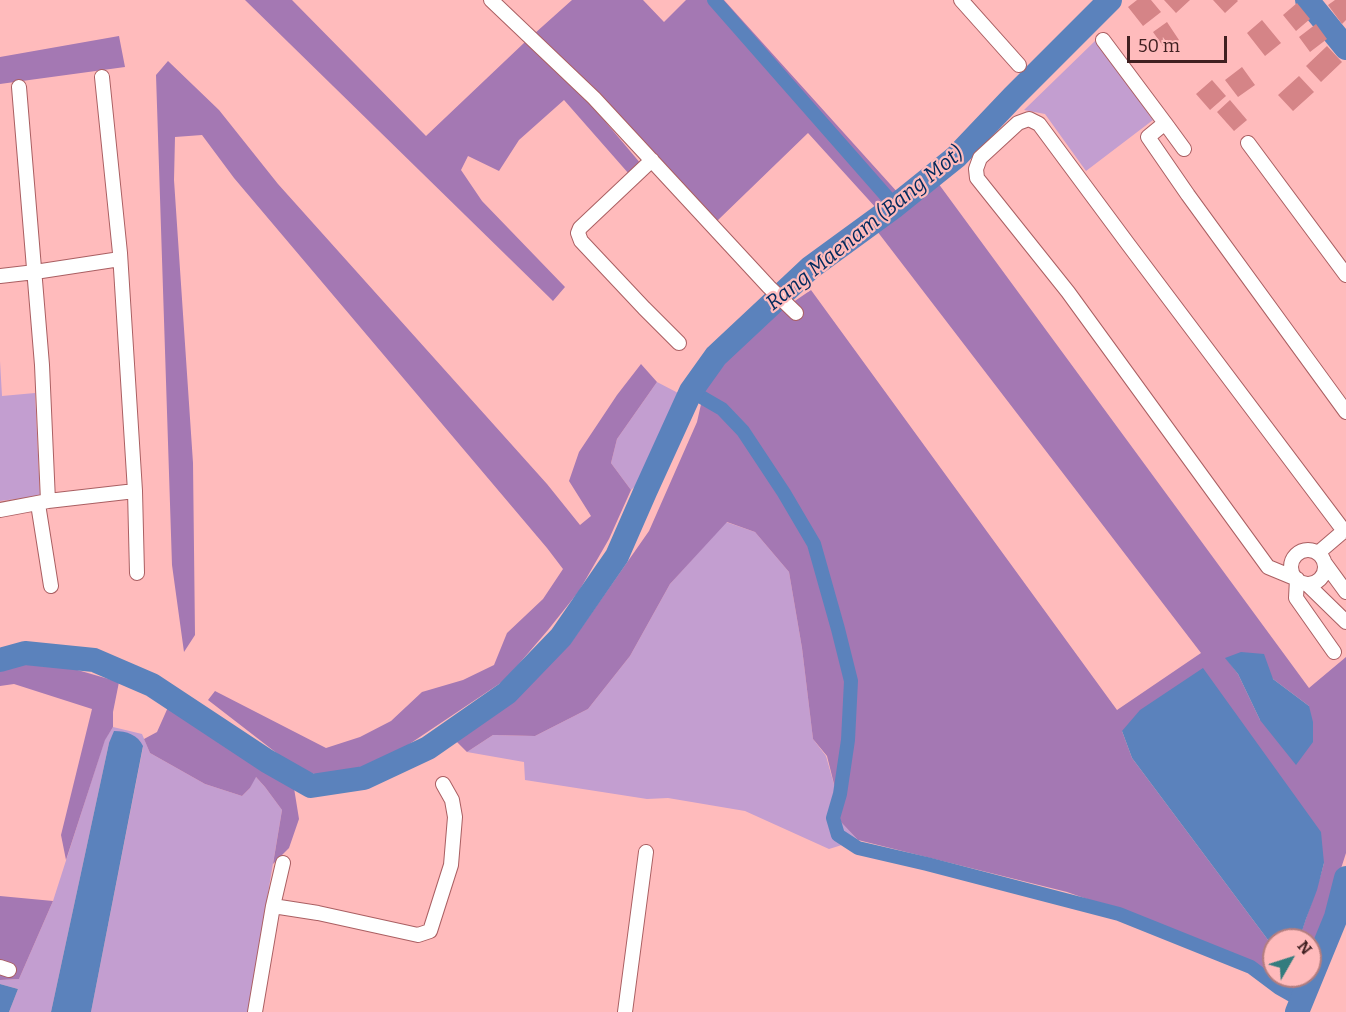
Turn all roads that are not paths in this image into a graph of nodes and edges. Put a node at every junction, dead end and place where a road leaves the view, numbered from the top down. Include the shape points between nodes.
1 (491, 0) edge
2 (961, 0) edge
3 (1103, 40) dead end
4 (1019, 65) dead end
5 (102, 77) dead end
6 (19, 87) dead end
7 (1165, 123) junction
8 (1248, 143) dead end
9 (1184, 149) dead end
10 (652, 160) junction
11 (120, 259) junction
12 (34, 272) junction
13 (1346, 275) edge
14 (0, 276) edge
15 (796, 313) dead end
16 (679, 343) dead end
17 (1346, 412) edge
18 (135, 492) junction
19 (43, 502) junction
20 (0, 510) edge
21 (1345, 530) edge
22 (1321, 557) junction
23 (137, 573) dead end
24 (1302, 582) junction
25 (51, 585) dead end
26 (1346, 592) edge
27 (1346, 622) edge
28 (1334, 652) dead end
29 (443, 784) dead end
30 (646, 852) dead end
31 (283, 863) dead end
32 (273, 906) junction
33 (255, 1012) edge
34 (625, 1012) edge

1 - 10 street via 594,98
2 - 4 street
3 - 7 street
5 - 11 street
6 - 12 street
7 - 9 street
7 - 17 street via 1148,136
8 - 13 street
10 - 15 street
10 - 16 street via 578,234
11 - 12 street
11 - 18 street
12 - 14 street
12 - 19 street via 42,365
18 - 19 street
18 - 23 street
19 - 20 street
19 - 25 street
21 - 22 street
21 - 24 street via 1039,124 1029,119 1018,123 980,159 977,178 1068,292 1268,567
22 - 24 street via 1325,567 1322,577
22 - 24 street via 1307,550 1293,558 1291,570
22 - 26 street
24 - 27 street
24 - 28 street via 1296,598
29 - 32 street via 455,817 451,865 430,931 418,935
30 - 34 street
31 - 32 street
32 - 33 street

